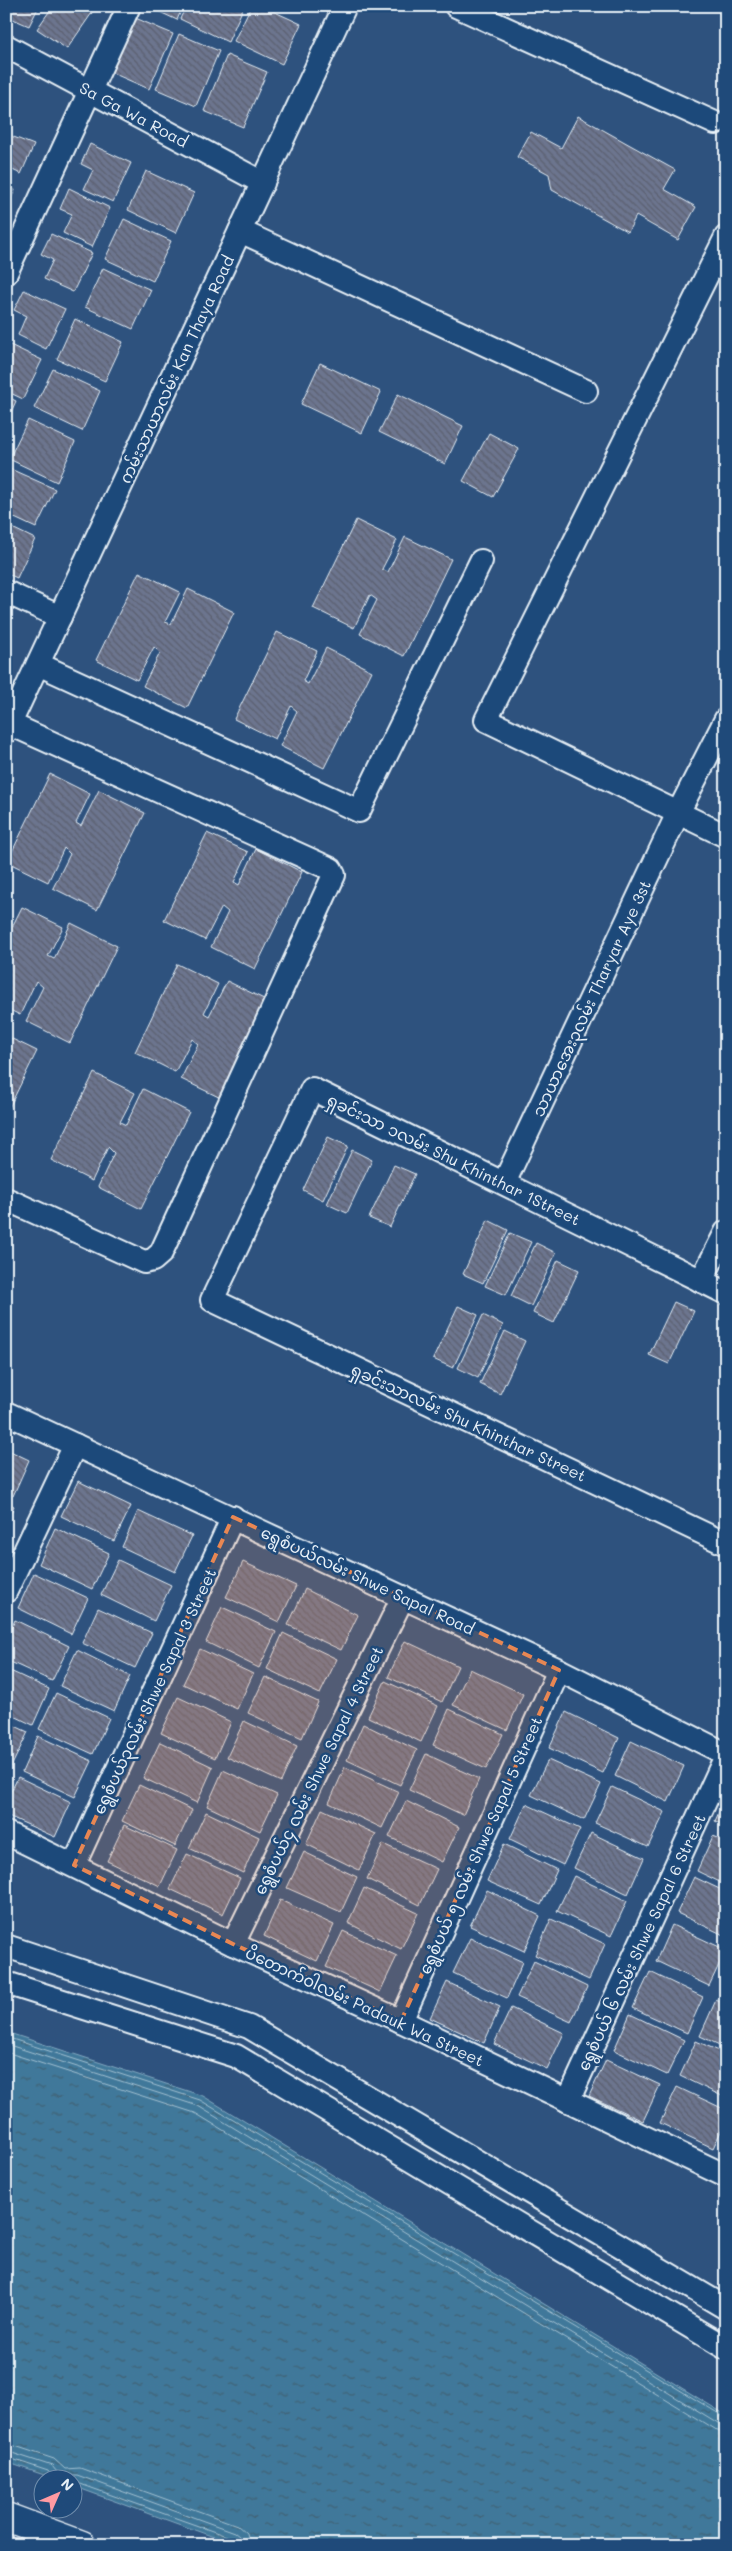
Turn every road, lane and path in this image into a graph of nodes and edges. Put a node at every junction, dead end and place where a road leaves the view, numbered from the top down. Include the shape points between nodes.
1 (129, 6) edge
2 (456, 6) edge
3 (344, 7) edge
4 (6, 46) edge
5 (92, 91) junction
6 (714, 123) dead end
7 (263, 183) junction
8 (240, 231) junction
9 (726, 237) edge
10 (9, 259) edge
11 (586, 391) dead end
12 (481, 561) dead end
13 (6, 592) edge
14 (60, 617) junction
15 (38, 664) junction
16 (726, 719) edge
17 (8, 728) edge
18 (678, 812) junction
19 (726, 836) edge
20 (504, 1183) junction
21 (6, 1199) edge
22 (726, 1232) edge
23 (701, 1281) junction
24 (726, 1293) edge
25 (212, 1300) joint
26 (6, 1412) edge
27 (75, 1445) junction
28 (233, 1518) junction
29 (726, 1544) edge
30 (6, 1591) edge
31 (403, 1596) junction
32 (560, 1670) junction
33 (726, 1755) edge
34 (6, 1834) edge
35 (74, 1865) junction
36 (233, 1944) junction
37 (6, 1946) edge
38 (6, 1983) edge
39 (401, 2021) junction
40 (568, 2101) junction
41 (726, 2176) edge
42 (726, 2308) edge
43 (726, 2348) edge
44 (6, 2517) edge
45 (82, 2545) edge

1 - 5 street
2 - 6 street
3 - 7 street, ကမ်းသာယာလမ်း Kan Thaya Road
4 - 5 street, Sa Ga Wa Road
5 - 7 street, Sa Ga Wa Road
5 - 10 street
7 - 8 street, ကမ်းသာယာလမ်း Kan Thaya Road
8 - 11 street
8 - 14 street, ကမ်းသာယာလမ်း Kan Thaya Road
9 - 18 street via 486,720
12 - 15 street via 359,811
13 - 14 street
14 - 15 street, ကမ်းသာယာလမ်း Kan Thaya Road
15 - 17 street, ကမ်းသာယာလမ်း Kan Thaya Road
16 - 18 street, သာယာအေး၃လမ်း Tharyar Aye 3st
17 - 21 street via 331,869 334,875 161,1253 144,1262
18 - 19 street
18 - 20 street, သာယာအေး၃လမ်း Tharyar Aye 3st
20 - 23 street, ရှခင်းသာ ၁လမ်း Shu Khinthar 1Street
20 - 25 street, ရှခင်းသာ ၁လမ်း Shu Khinthar 1Street via 312,1089
22 - 23 street
23 - 24 street, ရှခင်းသာ ၁လမ်း Shu Khinthar 1Street
25 - 29 street, ရှခင်းသာလမ်း Shu Khinthar Street
26 - 27 street, ရွေစံပယ်လမ်း Shwe Sapal Road
27 - 28 street, ရွေစံပယ်လမ်း Shwe Sapal Road
27 - 30 street
28 - 31 street, ရွေစံပယ်လမ်း Shwe Sapal Road
28 - 35 street, ရွေစံပယ်၃လမ်း Shwe Sapal 3 Street
31 - 32 street, ရွေစံပယ်လမ်း Shwe Sapal Road
31 - 36 street, ရွေစံပယ်၄ လမ်း Shwe Sapal 4 Street
32 - 33 street, ရွေစံပယ်လမ်း Shwe Sapal Road
32 - 39 street, ရွေစံပယ် ၅ လမ်း Shwe Sapal 5 Street
33 - 40 street, ရွေစံပယ် ၆ လမ်း Shwe Sapal 6 Street
34 - 35 street, ပိတောက်ဝါလမ်း Padauk Wa Street
35 - 36 street, ပိတောက်ဝါလမ်း Padauk Wa Street
36 - 39 street, ပိတောက်ဝါလမ်း Padauk Wa Street
37 - 42 street via 249,2027
38 - 43 street via 236,2056
39 - 40 street, ပိတောက်ဝါလမ်း Padauk Wa Street
40 - 41 street, ပိတောက်ဝါလမ်း Padauk Wa Street
44 - 45 main road

